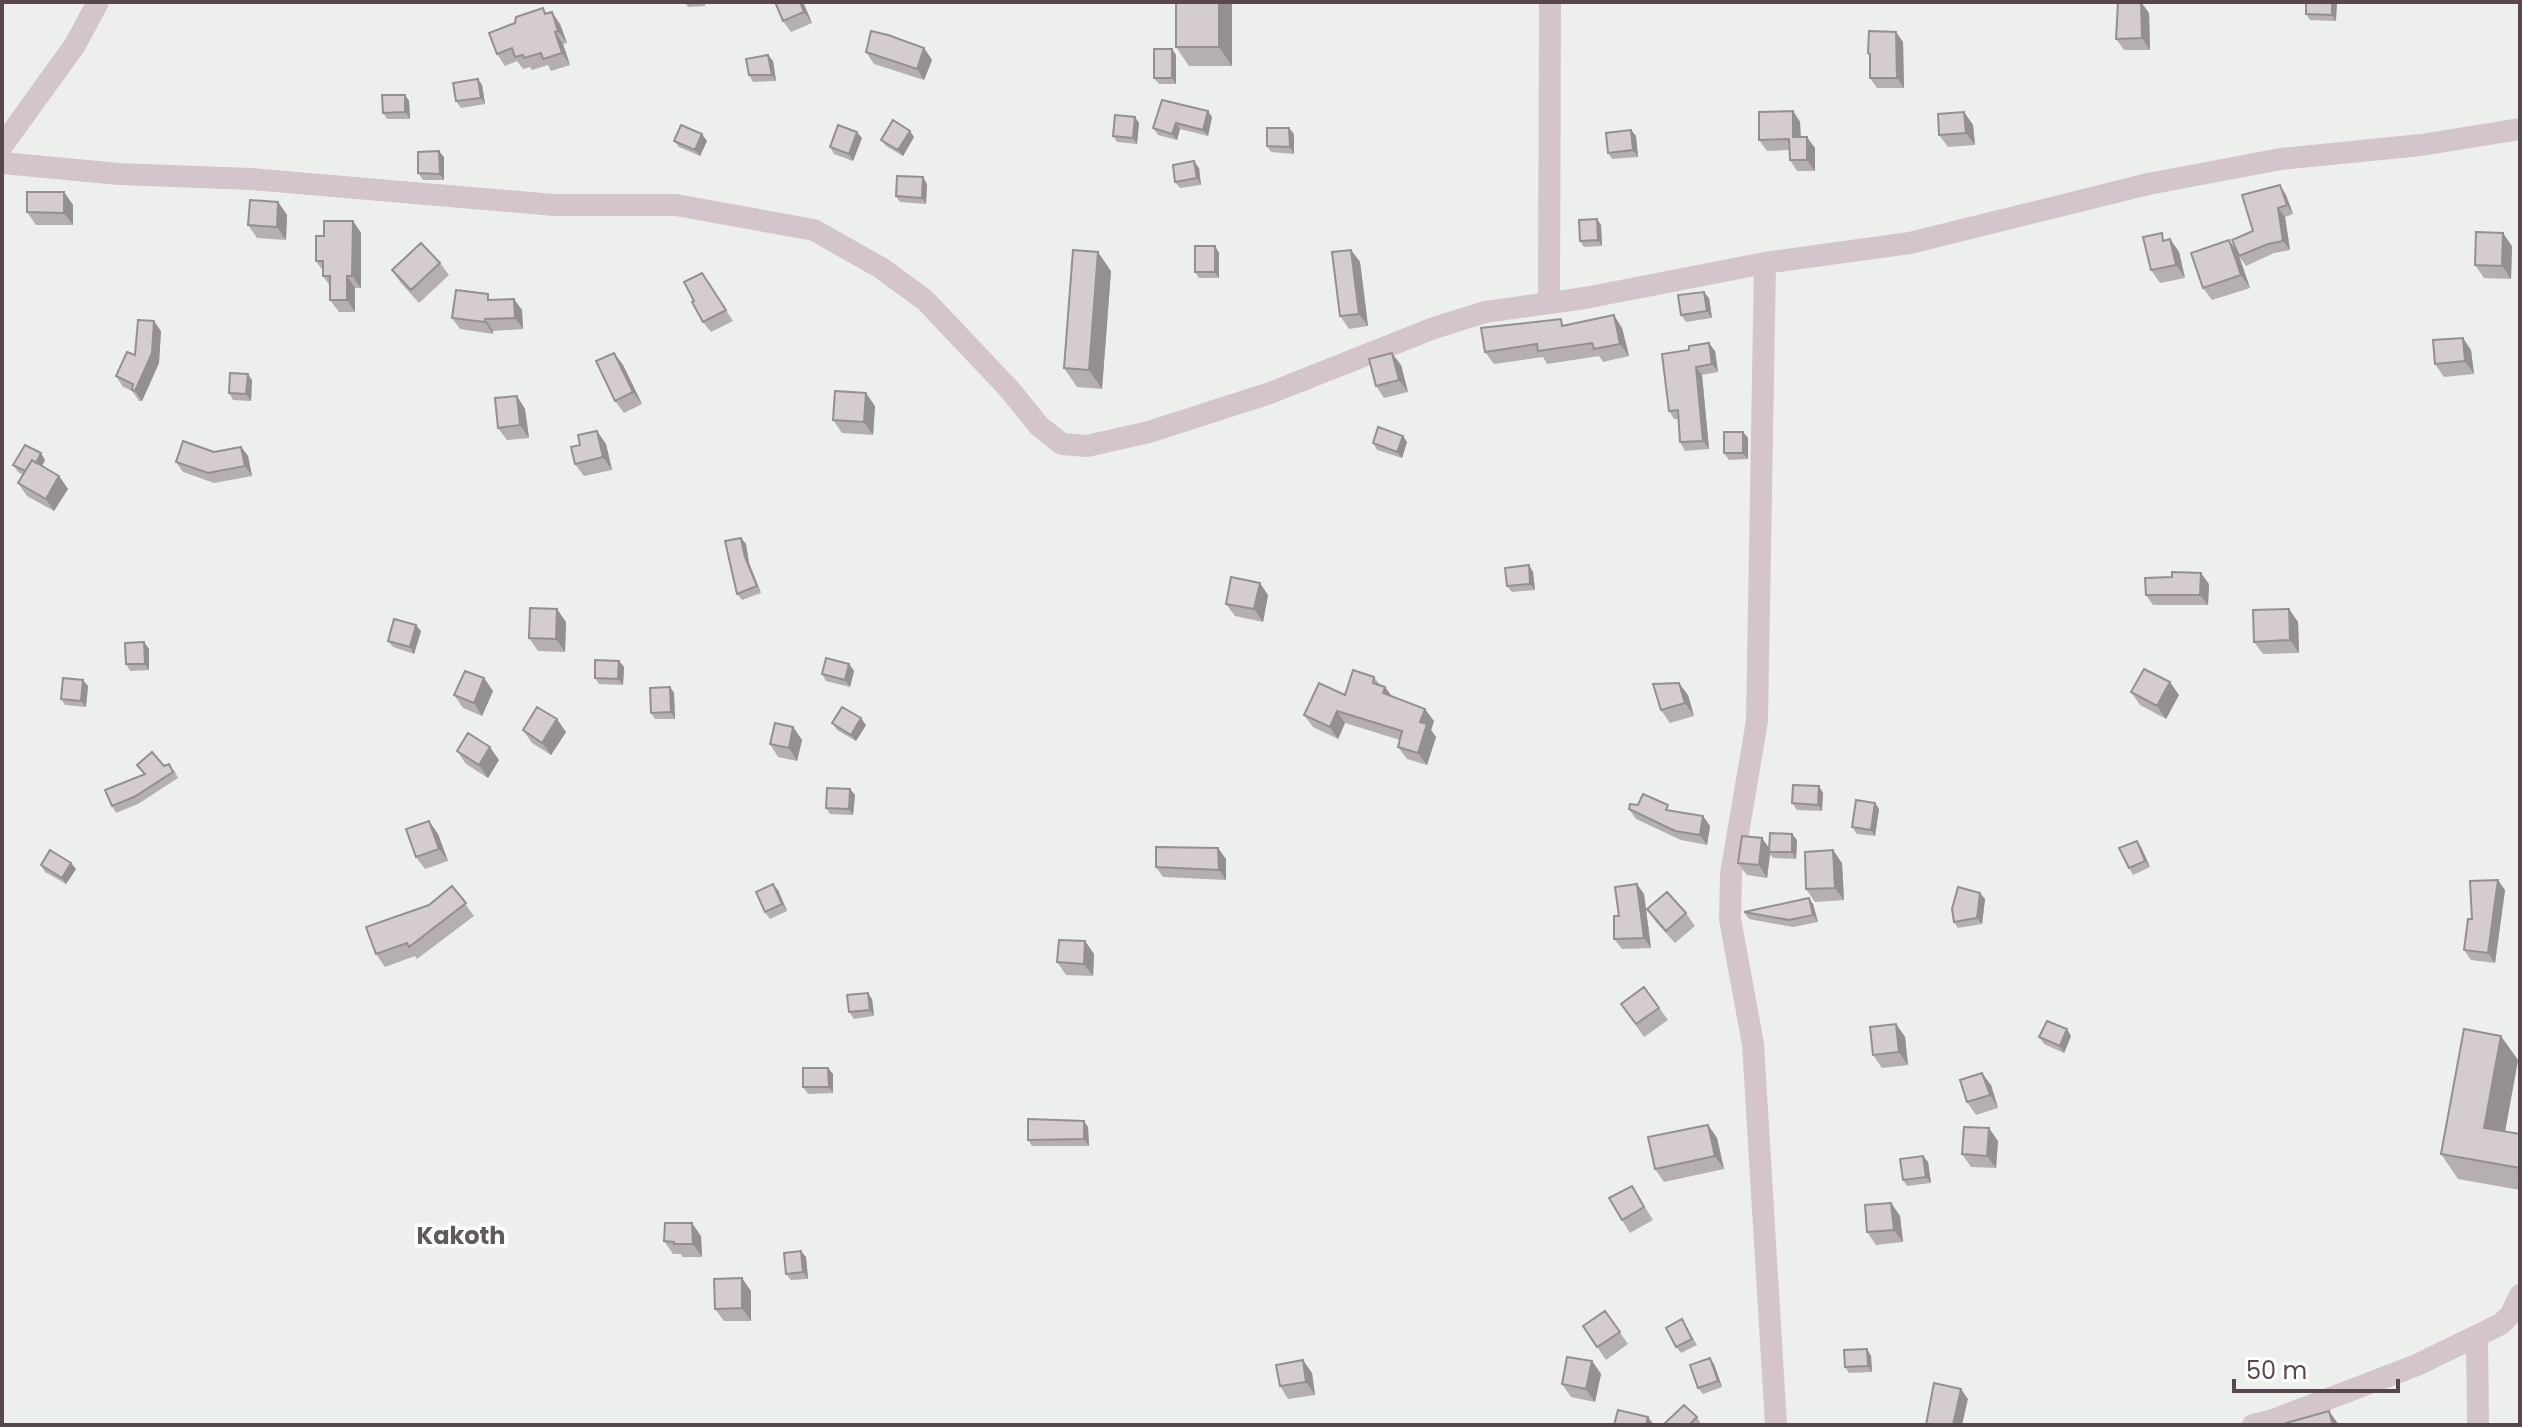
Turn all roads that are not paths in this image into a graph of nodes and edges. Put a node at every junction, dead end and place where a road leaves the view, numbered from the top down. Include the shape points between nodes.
1 (98, 2) edge
2 (1550, 2) edge
3 (2520, 129) edge
4 (2, 146) edge
5 (2, 163) edge
6 (1765, 263) junction
7 (1549, 303) junction
8 (2520, 1295) edge
9 (2477, 1336) junction
10 (1776, 1425) edge
11 (2253, 1425) edge
12 (2478, 1425) edge

1 - 4 street via 75,45
2 - 7 street
3 - 6 street via 2281,159 2148,184 1910,243
5 - 7 street via 554,205 676,205 814,230 925,300 1039,426 1062,444 1087,446 1149,432 1270,393 1434,328 1485,312
6 - 7 street
6 - 10 street via 1757,721 1731,874 1730,919 1753,1044
8 - 9 street via 2501,1324
9 - 11 street via 2417,1365
9 - 12 street

